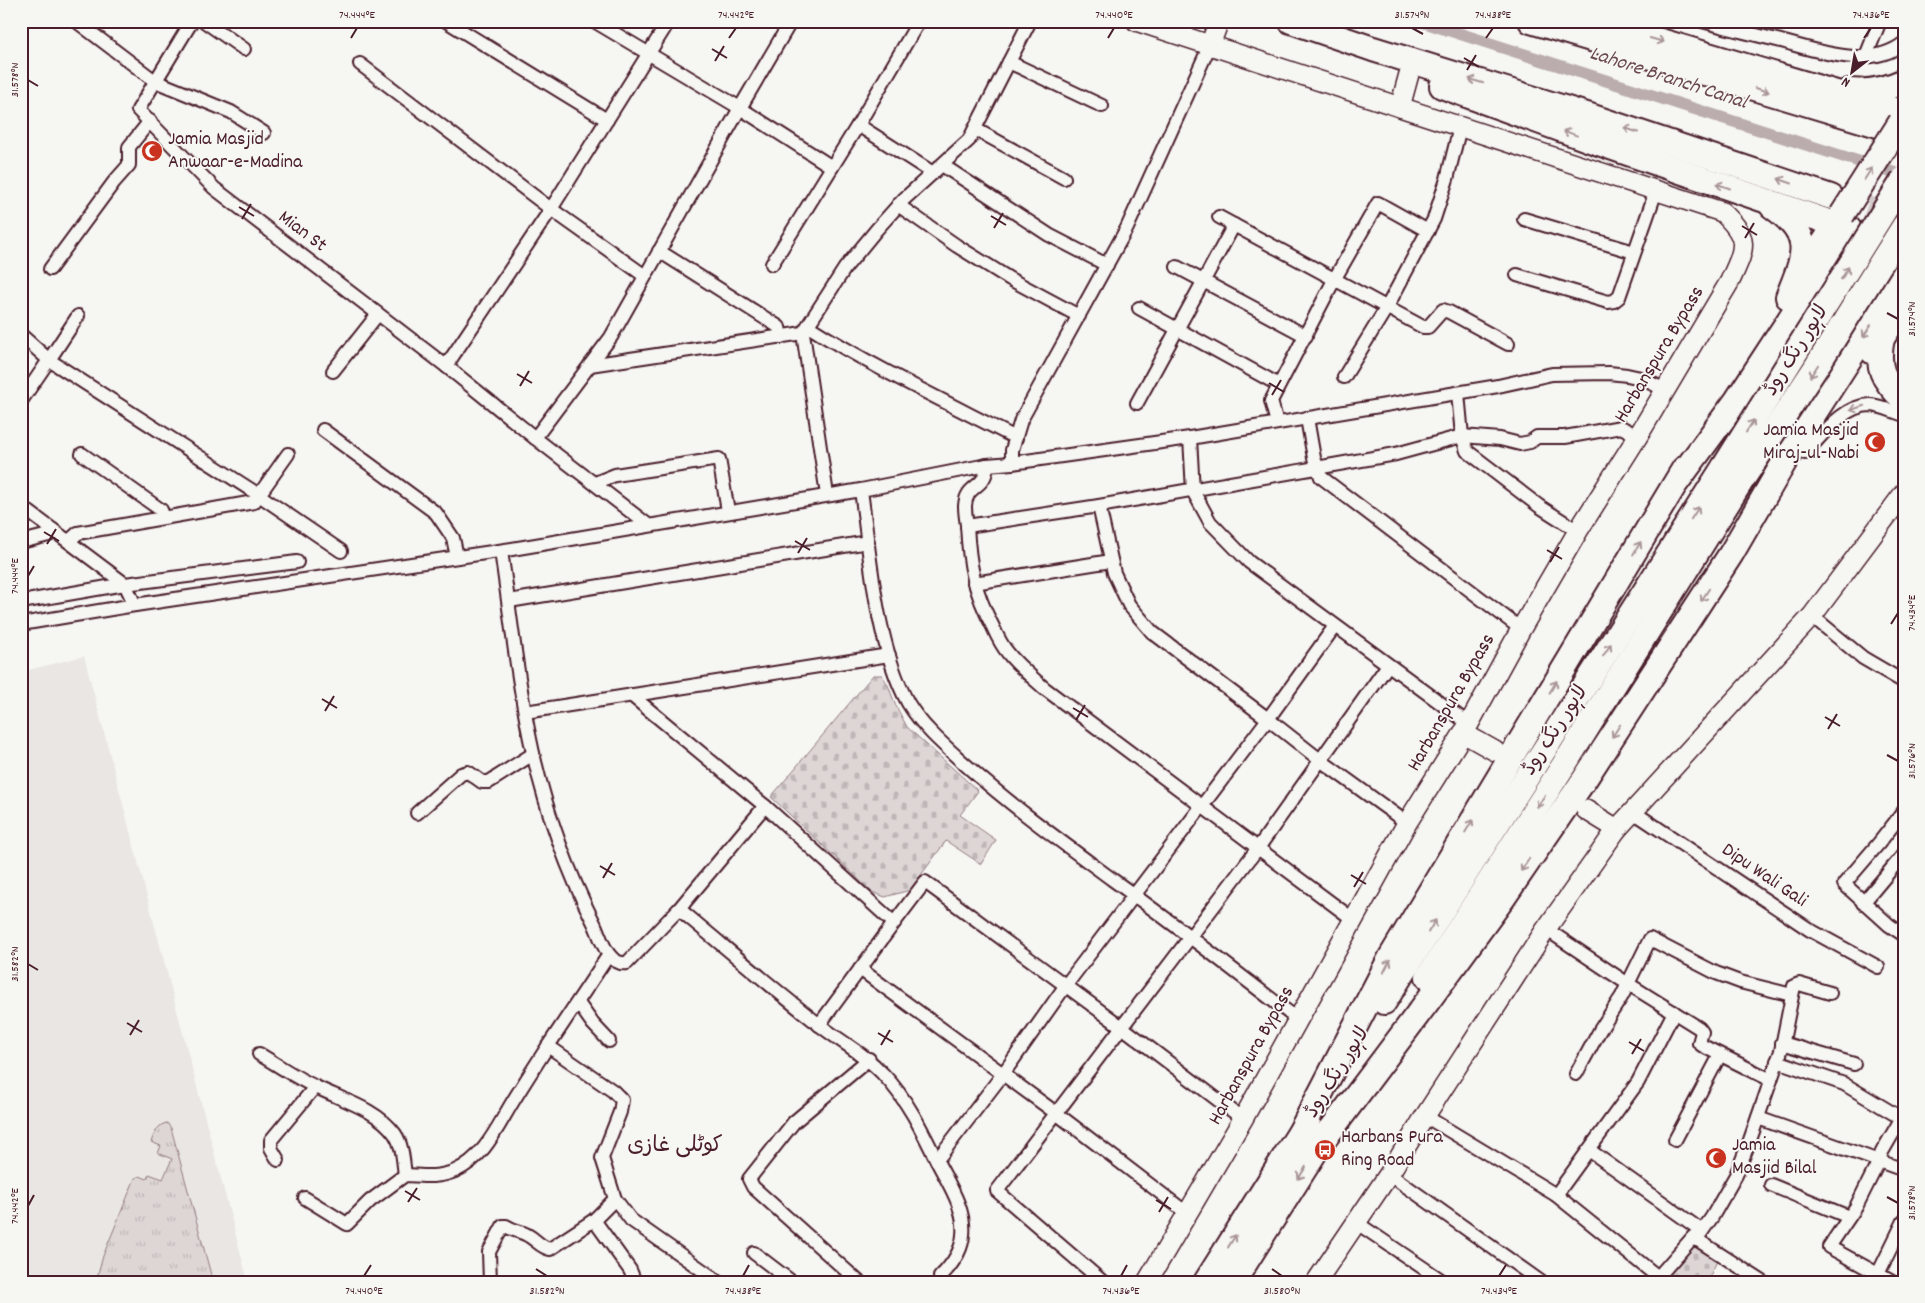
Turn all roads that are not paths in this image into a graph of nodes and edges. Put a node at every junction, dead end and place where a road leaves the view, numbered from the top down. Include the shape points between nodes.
1 (76, 21) edge
2 (192, 21) edge
3 (204, 21) edge
4 (446, 21) edge
5 (594, 21) edge
6 (669, 21) edge
7 (791, 21) edge
8 (919, 21) edge
9 (1030, 21) edge
10 (1136, 21) edge
11 (1219, 21) edge
12 (1291, 21) edge
13 (1531, 21) edge
14 (1702, 21) edge
15 (1880, 21) edge
16 (1597, 22) edge
17 (1904, 43) edge
18 (1210, 45) junction
19 (244, 49) dead end
20 (1373, 50) junction
21 (650, 53) junction
22 (1866, 56) junction
23 (1009, 62) junction
24 (360, 64) dead end
25 (1409, 74) junction
26 (155, 81) junction
27 (1904, 81) edge
28 (1823, 88) junction
29 (1102, 106) dead end
30 (1400, 107) junction
31 (740, 108) junction
32 (607, 120) junction
33 (1897, 120) edge
34 (150, 122) junction
35 (858, 125) junction
36 (1460, 127) junction
37 (975, 129) junction
38 (264, 133) dead end
39 (832, 167) junction
40 (937, 169) junction
41 (1064, 178) dead end
42 (1904, 179) edge
43 (1656, 191) junction
44 (1762, 199) junction
45 (898, 205) junction
46 (551, 209) junction
47 (1836, 212) junction
48 (1219, 218) dead end
49 (1524, 219) dead end
50 (1234, 225) junction
51 (1904, 226) edge
52 (1428, 231) junction
53 (1904, 247) edge
54 (659, 251) junction
55 (1634, 252) junction
56 (772, 264) dead end
57 (1106, 265) junction
58 (1177, 267) dead end
59 (50, 269) dead end
60 (1517, 275) dead end
61 (645, 276) junction
62 (1334, 280) junction
63 (1204, 281) junction
64 (1788, 297) junction
65 (1904, 305) edge
66 (1387, 307) junction
67 (1139, 308) dead end
68 (378, 314) junction
69 (78, 316) dead end
70 (1079, 316) junction
71 (805, 330) junction
72 (1178, 330) junction
73 (21, 335) edge
74 (1306, 336) junction
75 (781, 337) junction
76 (1882, 338) junction
77 (1508, 344) dead end
78 (49, 360) junction
79 (446, 366) junction
80 (590, 366) junction
81 (333, 371) dead end
82 (1344, 378) dead end
83 (1279, 385) junction
84 (1665, 390) junction
85 (1458, 393) junction
86 (21, 401) edge
87 (1902, 402) edge
88 (1137, 403) dead end
89 (1307, 418) junction
90 (1276, 423) junction
91 (323, 430) dead end
92 (1462, 436) junction
93 (1638, 436) junction
94 (535, 438) junction
95 (1016, 438) junction
96 (1190, 438) junction
97 (1805, 453) junction
98 (82, 454) dead end
99 (288, 454) dead end
100 (1012, 463) junction
101 (987, 465) junction
102 (1318, 468) junction
103 (1732, 475) junction
104 (1676, 483) junction
105 (594, 484) junction
106 (861, 490) junction
107 (1193, 490) junction
108 (1904, 493) edge
109 (259, 494) junction
110 (827, 495) junction
111 (21, 506) edge
112 (1100, 506) junction
113 (728, 511) junction
114 (164, 517) junction
115 (648, 525) junction
116 (967, 526) junction
117 (53, 530) junction
118 (1578, 531) junction
119 (69, 541) junction
120 (21, 542) edge
121 (868, 542) junction
122 (500, 550) junction
123 (341, 551) dead end
124 (1732, 554) junction
125 (457, 557) junction
126 (1111, 560) junction
127 (297, 562) dead end
128 (974, 583) junction
129 (125, 584) junction
130 (509, 601) junction
131 (21, 602) edge
132 (134, 605) junction
133 (1812, 616) junction
134 (21, 624) edge
135 (1335, 626) junction
136 (1521, 629) junction
137 (889, 654) junction
138 (1388, 666) junction
139 (1904, 682) edge
140 (631, 695) junction
141 (525, 712) junction
142 (1268, 719) junction
143 (1466, 728) junction
144 (1495, 751) dead end
145 (533, 754) junction
146 (1320, 760) junction
147 (765, 806) junction
148 (1203, 806) junction
149 (1586, 810) dead end
150 (1632, 811) junction
151 (1904, 811) edge
152 (417, 813) dead end
153 (1407, 823) junction
154 (1617, 829) junction
155 (1258, 848) junction
156 (1904, 854) edge
157 (1134, 895) junction
158 (1863, 903) junction
159 (679, 909) junction
160 (1354, 920) junction
161 (894, 923) junction
162 (1546, 929) junction
163 (1904, 935) edge
164 (1191, 936) junction
165 (608, 956) junction
166 (1878, 967) dead end
167 (860, 969) junction
168 (1627, 983) junction
169 (1066, 986) junction
170 (1830, 994) dead end
171 (1792, 995) junction
172 (578, 1003) junction
173 (1674, 1012) junction
174 (1297, 1019) junction
175 (819, 1025) junction
176 (1122, 1027) junction
177 (609, 1041) dead end
178 (1782, 1043) junction
179 (548, 1046) junction
180 (259, 1054) dead end
181 (1720, 1055) junction
182 (869, 1059) junction
183 (1777, 1061) junction
184 (1854, 1064) dead end
185 (1003, 1074) junction
186 (1576, 1074) dead end
187 (1771, 1080) junction
188 (315, 1087) junction
189 (1056, 1113) junction
190 (1424, 1116) junction
191 (1903, 1116) edge
192 (1758, 1118) junction
193 (1243, 1119) junction
194 (1309, 1140) junction
195 (1675, 1140) dead end
196 (1589, 1150) junction
197 (278, 1160) dead end
198 (937, 1160) junction
199 (1879, 1161) junction
200 (1904, 1170) edge
201 (1389, 1174) junction
202 (405, 1175) junction
203 (1771, 1185) dead end
204 (1556, 1195) junction
205 (305, 1198) dead end
206 (615, 1199) junction
207 (1188, 1214) junction
208 (1849, 1217) junction
209 (594, 1220) junction
210 (1904, 1221) edge
211 (1357, 1223) junction
212 (1699, 1235) junction
213 (754, 1253) dead end
214 (1878, 1274) junction
215 (1655, 1279) edge
216 (938, 1280) edge
217 (1760, 1281) edge
218 (490, 1282) edge
219 (635, 1282) edge
220 (719, 1282) edge
221 (792, 1282) edge
222 (859, 1282) edge
223 (1103, 1282) edge
224 (1147, 1282) edge
225 (1206, 1282) edge
226 (1233, 1282) edge
227 (1316, 1282) edge
228 (1444, 1282) edge
229 (1541, 1282) edge
230 (1892, 1282) edge

1 - 26 street
2 - 26 street, Mian St
3 - 19 street
4 - 32 street
5 - 21 street
6 - 21 street
7 - 31 street
8 - 35 street
9 - 23 street
10 - 18 street, Harbanspura Bypass
11 - 18 street
12 - 20 highway
13 -> 33 highway
14 - 22 street via 1831,54
15 - 22 street
16 -> 28 highway
17 - 22 street via 1888,52
18 - 30 street, Harbanspura Bypass
18 - 57 street via 1127,228
20 - 25 highway
47 -> 20 highway via 1593,117
21 - 31 street
21 - 32 street
23 - 29 street
23 - 37 street
24 - 46 street
25 - 30 street
44 -> 25 highway
26 - 34 street, Mian St via 138,110
26 - 38 street via 231,112
27 - 28 highway via 1860,92
28 - 33 highway
30 - 36 street, Harbanspura Bypass
31 - 39 street
31 - 54 street
32 - 46 street
47 -> 33 highway, bridge
34 - 59 street via 129,147 129,165
34 - 68 street, Mian St via 214,188
35 - 39 street
35 - 40 street
36 - 43 street, Harbanspura Bypass
36 - 52 street via 1447,179
37 - 40 street via 969,140
37 - 41 street
39 - 56 street
40 - 45 street
40 - 57 street
103 -> 42 highway, لاہور رنگ روڈ, bridge
43 - 55 street
43 - 84 street, Harbanspura Bypass via 1722,212 1742,234 1743,245 1742,257 1730,281
44 - 47 highway
44 - 64 highway via 1786,216 1798,230 1803,243
45 - 70 street via 1010,279
45 - 71 street via 845,268
46 - 61 street
46 - 79 street
47 - 53 highway
47 - 64 highway
48 - 50 street
49 - 55 street
50 - 62 street
50 - 63 street
51 -> 103 highway, لاہور رنگ روڈ, bridge via 1818,364
52 - 62 street via 1378,202
52 - 66 street
54 - 61 street
54 - 75 street via 779,327
55 - 60 street via 1619,297 1614,302
57 - 70 street
58 - 63 street
61 - 80 street via 611,337
62 - 66 street
62 - 74 street
63 - 72 street
63 - 74 street
64 - 104 highway
65 - 76 highway
66 - 77 street via 1424,327 1428,327 1442,310
66 - 82 street
67 - 72 street
68 - 79 street, Mian St
68 - 81 street
69 - 78 street
70 - 95 street via 1021,420
71 - 75 street
71 - 95 street
71 - 110 street
72 - 83 street
72 - 88 street
73 - 78 street
74 - 83 street
75 - 80 street
76 - 87 highway via 1880,369
76 - 97 highway
78 - 86 street
78 - 109 street
79 - 94 street, Mian St
80 - 94 street
83 - 90 street via 1271,401
84 - 85 street via 1641,378 1609,373 1552,374
84 - 93 street, Harbanspura Bypass
85 - 89 street
85 - 92 street
87 -> 97 street via 1859,407 1845,413
89 - 90 street
89 - 102 street
90 - 96 street
91 - 125 street via 436,514 452,538
92 - 93 street via 1520,444 1537,438 1565,437 1621,427
92 - 102 street via 1396,454
92 - 118 street via 1467,451 1539,506
93 - 118 street, Harbanspura Bypass
94 - 105 street, Mian St
95 - 100 street
96 - 100 street
96 - 107 street
97 - 124 highway
98 - 114 street via 161,510
99 - 109 street
100 - 101 street
101 - 106 street
101 - 116 street via 984,481 972,488 967,498
102 - 107 street
102 - 136 street via 1321,477
103 - 194 highway, لاہور رنگ روڈ
104 -> 124 highway via 1738,400 1834,253 1855,245 1871,249 1884,258 1892,278 1888,299 1797,440
194 -> 104 highway via 1391,958
105 - 113 street via 615,475 719,459
105 - 115 street, Mian St
106 - 110 street
106 - 121 street
107 - 112 street
107 - 135 street via 1210,522 1249,562
108 - 133 street
109 - 114 street via 254,502
109 - 123 street
110 - 113 street
111 - 117 street
112 - 116 street
112 - 126 street
113 - 115 street
114 - 119 street via 78,533
115 - 122 street
116 - 128 street
117 - 119 street
117 - 120 street via 49,535
118 - 136 street, Harbanspura Bypass
119 - 129 street
121 - 130 street
121 - 137 street
122 - 125 street
122 - 130 street
124 -> 194 highway via 1501,901 1428,1002
125 - 132 street
126 - 128 street
126 - 142 street via 1129,605 1152,632
127 - 129 street
128 - 148 street via 998,638 1023,668 1044,688
129 - 131 street
129 - 132 street
130 - 141 street
132 - 134 street
133 - 139 street via 1863,658
133 - 150 street
135 - 138 street
135 - 142 street
136 - 143 street, Harbanspura Bypass
137 - 140 street
137 - 157 street via 907,701 933,734 1000,795
138 - 143 street
138 - 146 street
140 - 141 street
140 - 147 street
141 - 145 street
142 - 146 street
142 - 148 street
143 - 144 street
143 - 153 street, Harbanspura Bypass
145 - 152 street via 489,782 482,782 468,772 460,774
145 - 165 street via 559,843
146 - 153 street
146 - 155 street
147 - 159 street
147 - 161 street
148 - 155 street
148 - 157 street
149 - 154 street
150 - 154 street
150 - 166 street, Dipu Wali Gali via 1810,930
151 - 158 street via 1844,884
153 - 160 street, Harbanspura Bypass
154 - 162 street
155 - 160 street
155 - 164 street
156 - 158 street
157 - 164 street
157 - 169 street
158 - 163 street
159 - 165 street via 627,963 622,964
159 - 175 street
160 - 174 street, Harbanspura Bypass
161 - 167 street
161 - 169 street via 925,882
162 - 168 street
162 - 190 street
164 - 174 street
164 - 176 street
165 - 172 street
167 - 175 street
167 - 185 street
168 - 171 street via 1650,939 1716,973
168 - 173 street
168 - 186 street
169 - 176 street
169 - 185 street
170 - 171 street via 1799,984 1794,986
171 - 178 street
172 - 177 street
172 - 179 street
173 - 181 street via 1700,1028 1699,1043
173 - 196 street via 1638,1082
174 - 193 street, Harbanspura Bypass
175 - 182 street
176 - 189 street
176 - 193 street
178 - 183 street
178 - 184 street
179 - 202 street via 490,1142 473,1159 453,1172 435,1176
179 - 206 street via 622,1100 602,1158
180 - 188 street
181 - 187 street
181 - 195 street
182 - 198 street via 905,1100
182 - 222 street via 794,1122 749,1180
183 - 187 street
183 - 191 street via 1844,1084
185 - 189 street
185 - 198 street
187 - 192 street
188 - 197 street via 271,1140 270,1148
188 - 202 street via 361,1108 386,1124 400,1145
189 - 207 street
189 - 223 street via 997,1191
190 - 201 street
190 - 204 street
191 - 199 street
192 - 199 street
192 - 212 street via 1736,1175
193 - 207 street, Harbanspura Bypass
225 -> 194 highway, لاہور رنگ روڈ
194 -> 226 highway, لاہور رنگ روڈ
196 - 204 street
196 - 212 street
198 - 216 street via 955,1195 963,1221 963,1236 957,1255
199 - 200 street
199 - 208 street
201 - 211 street
201 - 229 street
202 - 205 street via 370,1201 347,1224
203 - 208 street
204 - 215 street
206 - 209 street
206 - 220 street via 631,1220
207 - 224 street, Harbanspura Bypass
208 - 214 street via 1829,1247
209 - 218 street via 550,1249 527,1234 503,1226 489,1252
209 - 219 street
210 - 214 street
211 - 227 street
211 - 228 street
212 - 215 street via 1693,1237
212 - 217 street
213 - 221 street
214 - 230 street

